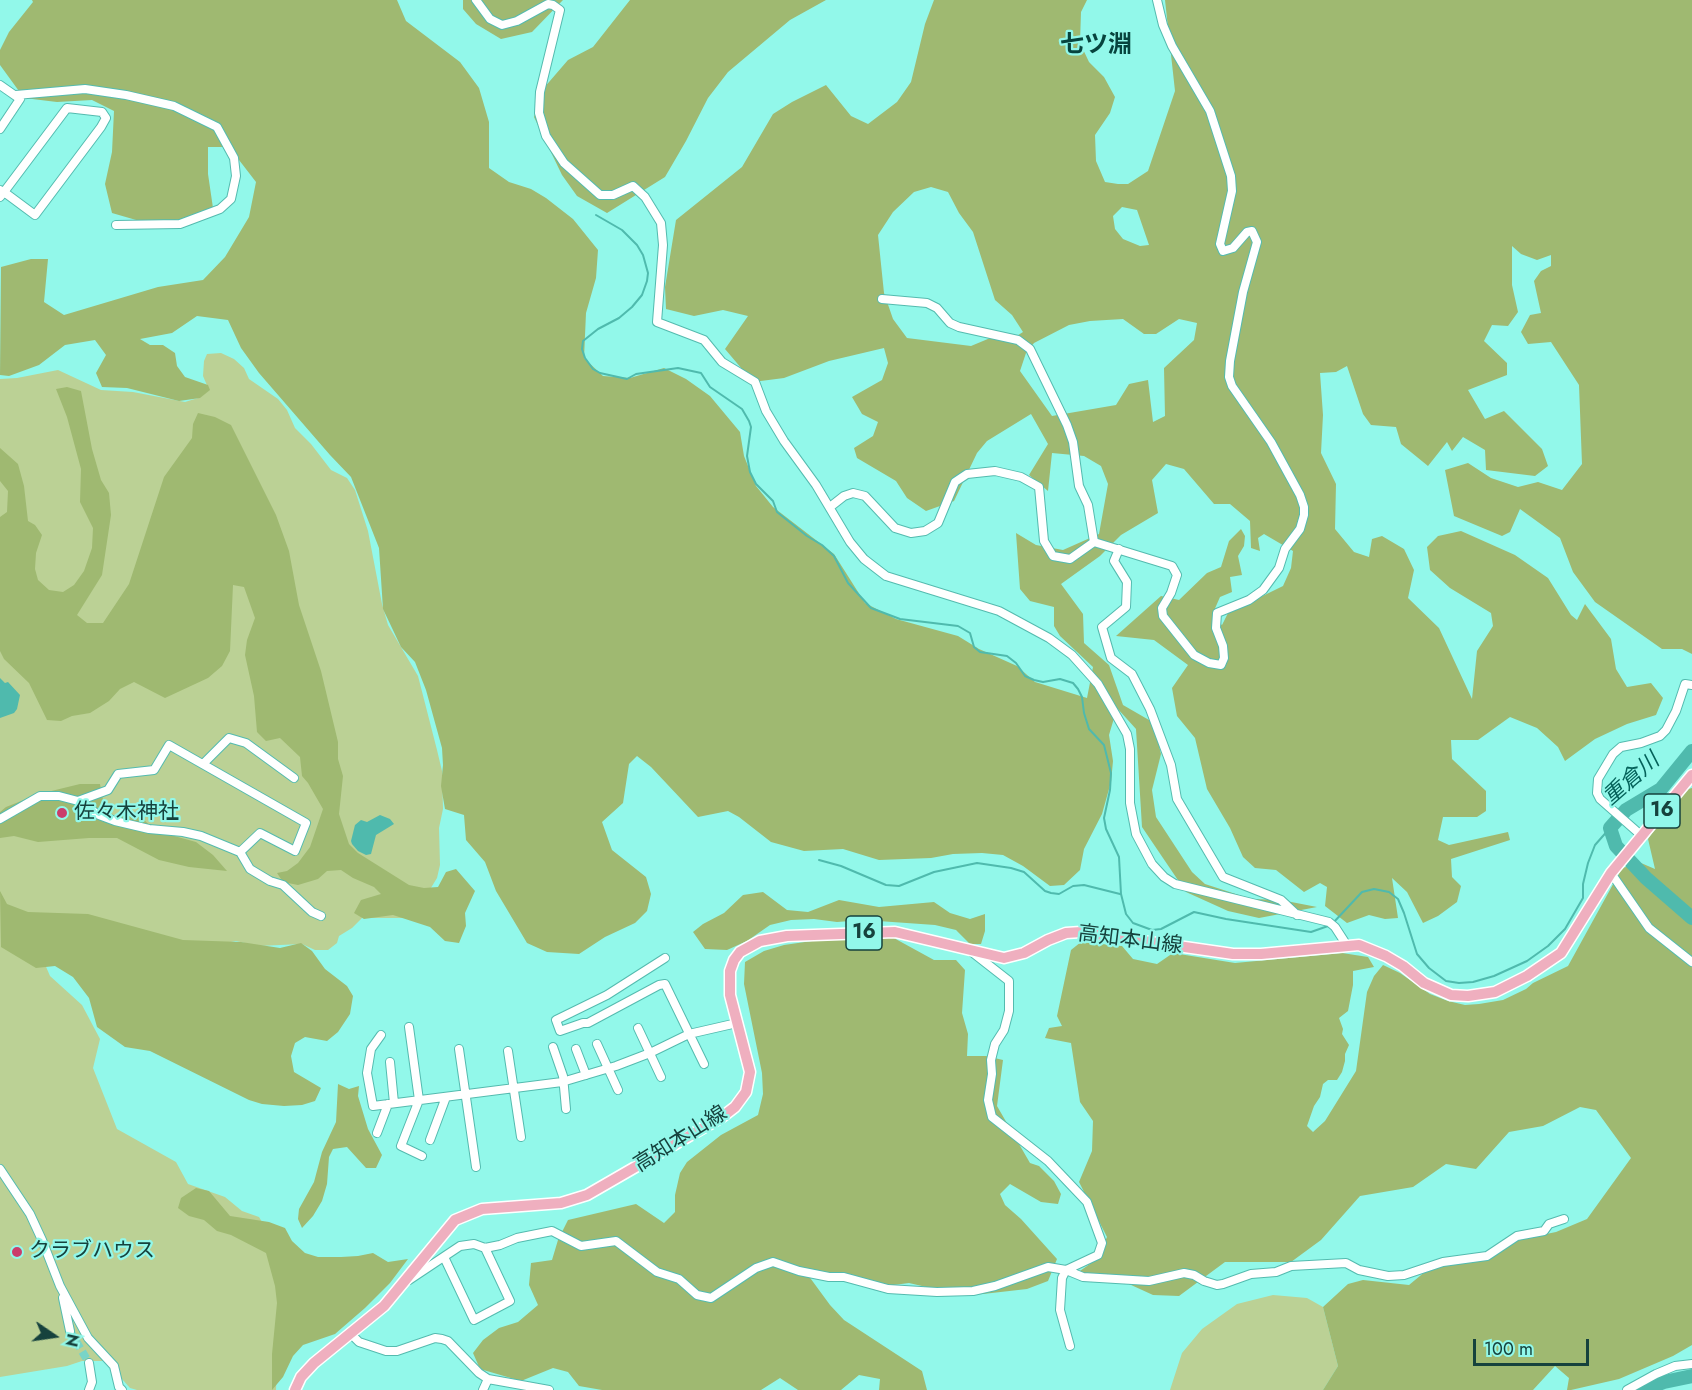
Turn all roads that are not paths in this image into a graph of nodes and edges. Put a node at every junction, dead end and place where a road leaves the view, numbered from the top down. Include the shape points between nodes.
1 (476, 0) edge
2 (1157, 0) edge
3 (0, 85) edge
4 (16, 95) junction
5 (0, 129) edge
6 (1, 193) edge
7 (116, 225) dead end
8 (882, 299) dead end
9 (830, 507) junction
10 (1094, 542) junction
11 (1119, 549) junction
12 (1692, 685) edge
13 (202, 764) junction
14 (1692, 775) edge
15 (294, 778) dead end
16 (78, 801) junction
17 (0, 819) edge
18 (1642, 836) junction
19 (240, 852) junction
20 (1613, 870) junction
21 (1298, 915) junction
22 (321, 916) dead end
23 (1346, 944) junction
24 (972, 952) junction
25 (665, 957) dead end
26 (1692, 962) edge
27 (737, 1023) junction
28 (409, 1027) dead end
29 (638, 1028) dead end
30 (689, 1034) junction
31 (381, 1035) dead end
32 (597, 1044) dead end
33 (553, 1047) dead end
34 (459, 1049) dead end
35 (576, 1049) dead end
36 (508, 1051) dead end
37 (650, 1053) junction
38 (390, 1062) dead end
39 (704, 1064) dead end
40 (609, 1069) junction
41 (586, 1075) junction
42 (661, 1077) dead end
43 (562, 1082) junction
44 (514, 1089) junction
45 (618, 1090) dead end
46 (465, 1095) junction
47 (446, 1097) junction
48 (418, 1100) junction
49 (391, 1103) junction
50 (566, 1108) dead end
51 (377, 1133) dead end
52 (521, 1137) dead end
53 (430, 1140) dead end
54 (422, 1156) dead end
55 (476, 1167) dead end
56 (0, 1169) edge
57 (1564, 1219) dead end
58 (485, 1248) junction
59 (444, 1257) junction
60 (1066, 1270) junction
61 (406, 1282) junction
62 (60, 1286) junction
63 (70, 1331) tunnel mouth
64 (350, 1333) junction
65 (1070, 1346) dead end
66 (88, 1363) tunnel mouth
67 (1692, 1364) edge
68 (488, 1379) junction
69 (89, 1390) edge
70 (122, 1390) edge
71 (295, 1390) edge
72 (483, 1390) edge
73 (549, 1390) edge
74 (1628, 1390) edge

1 - 9 street via 490,19 502,25 548,4 560,10 540,92 539,114 546,136 564,163 600,195 613,195 633,186 645,197 661,223 657,322 704,340 722,362 755,382 766,411
2 - 11 street via 1172,46 1210,111 1231,176 1232,191 1220,244 1223,251 1233,248 1252,231 1257,242 1243,292 1229,377 1300,495 1304,515 1279,568 1263,590 1217,613 1216,628 1224,658 1221,665 1194,655 1163,616 1162,608 1177,575 1172,566
3 - 4 street
4 - 5 street via 20,99
4 - 7 street via 85,89 126,95 174,106 217,127 234,158 236,176 231,199 220,209 180,225
6 - 6 street via 35,215 106,121 102,112 67,108
8 - 10 street via 927,303 950,323 1018,340 1030,349 1073,442 1079,486 1088,506
9 - 10 street via 853,493 865,496 895,528 911,533 926,531 939,523 955,482 967,474 995,471 1021,477 1039,487 1044,540 1053,556 1070,559
9 - 21 street via 850,542 886,576 999,610 1072,655 1098,684 1126,734 1136,834 1164,877 1174,884
10 - 11 street
11 - 21 street via 1114,561 1127,582 1126,607 1102,627 1111,658 1131,674 1150,709 1171,765 1177,799 1223,877 1281,900
12 - 18 street via 1685,684 1676,711 1660,736 1626,744 1601,771 1597,786 1600,799
13 - 15 street via 229,738 246,742
13 - 16 street via 169,745 154,770 118,774 108,790
13 - 19 street via 306,823 295,851 260,833
14 - 18 main road, 高知本山線 / 16
16 - 17 street via 40,796
16 - 19 street via 115,821 201,836
18 - 20 main road, 高知本山線 / 16
19 - 22 street via 250,869 283,885
20 - 23 main road, 高知本山線 / 16 via 1561,953 1495,992 1450,995 1371,948
20 - 26 street via 1649,928
21 - 23 street via 1332,924
23 - 24 main road, 高知本山線 / 16 via 1240,954 1081,932 1066,933 1004,958
24 - 27 main road, 高知本山線 / 16 via 895,932 786,936 760,941 740,952 730,971 730,995
24 - 60 street via 1009,981 1009,1011 991,1060 988,1100 992,1118 1048,1161 1088,1202 1102,1243 1098,1255
25 - 30 street via 607,995 556,1020 560,1031 588,1023 665,984
27 - 30 street
27 - 61 main road, 高知本山線 / 16 via 748,1060 749,1082 741,1100 728,1112 587,1196 561,1203 482,1209 459,1218
28 - 48 street
29 - 37 street
30 - 37 street
30 - 39 street
31 - 49 street via 371,1049 367,1073 373,1106
32 - 40 street
33 - 43 street
34 - 46 street
35 - 41 street
36 - 44 street
37 - 40 street
37 - 42 street
38 - 49 street
40 - 41 street
40 - 45 street
41 - 43 street
43 - 44 street
43 - 50 street
44 - 46 street
44 - 52 street
46 - 47 street
46 - 55 street
47 - 48 street
47 - 53 street
48 - 49 street
48 - 54 street via 400,1146
49 - 51 street
56 - 62 street via 30,1214
57 - 60 street via 1549,1224 1544,1231 1517,1236 1487,1256 1443,1262 1404,1275 1388,1276 1346,1263 1291,1266 1217,1284 1184,1273 1149,1281 1083,1278
58 - 59 street via 474,1244 460,1246
58 - 59 street via 510,1301 474,1320
58 - 60 street via 552,1230 581,1246 616,1241 657,1272 679,1279 697,1295 711,1298 756,1268 773,1262 888,1289 937,1292 973,1291 1048,1267
59 - 61 street
60 - 65 street via 1060,1310
61 - 64 main road, 高知本山線 / 16
62 - 63 street
62 - 70 street via 88,1338 114,1366
64 - 68 street via 359,1342 386,1351 442,1339
64 - 71 main road, 高知本山線 / 16 via 314,1363
66 - 69 street via 92,1382
67 - 74 street via 1675,1366
68 - 72 street
68 - 73 street

